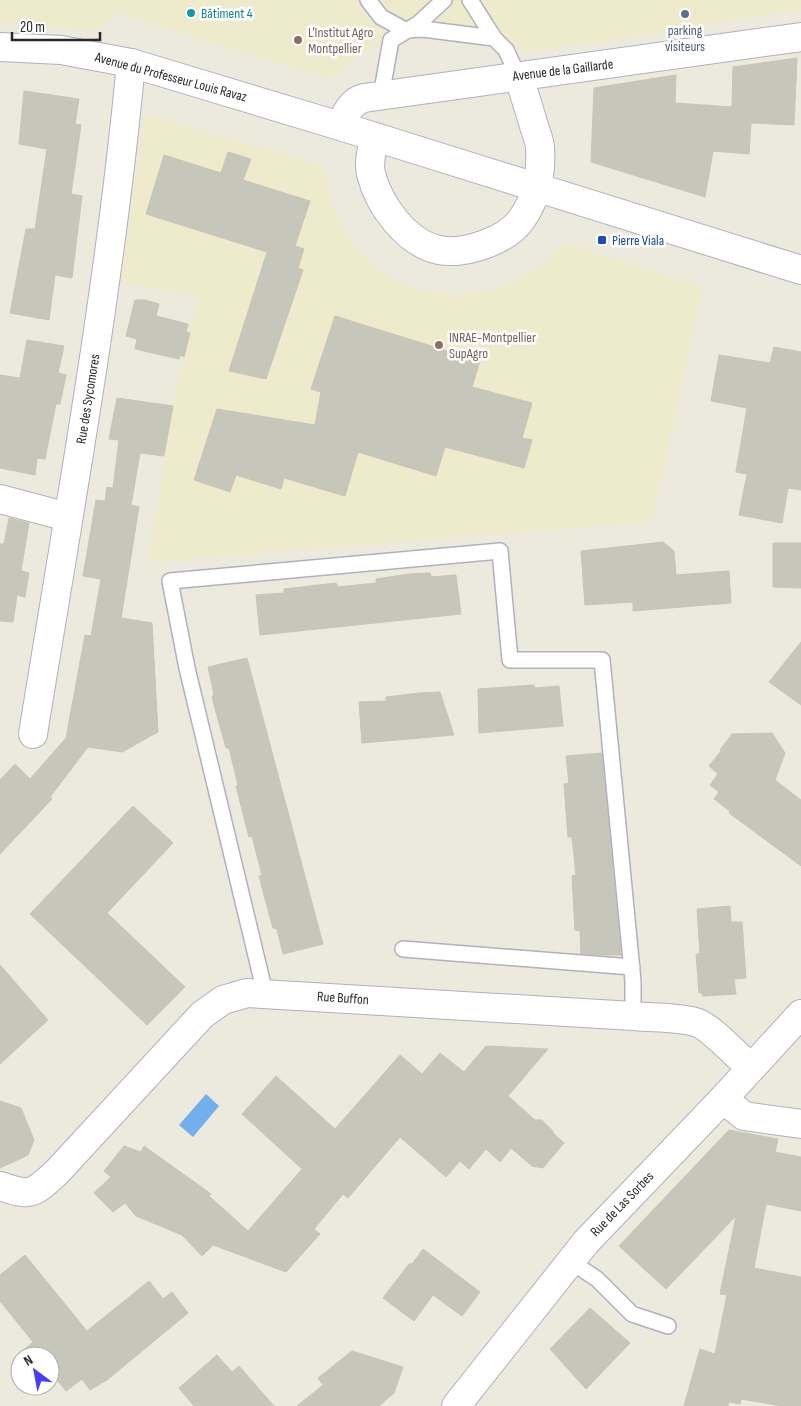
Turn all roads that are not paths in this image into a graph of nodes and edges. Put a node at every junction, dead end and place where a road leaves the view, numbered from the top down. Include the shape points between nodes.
1 (368, 0) edge
2 (444, 0) edge
3 (470, 0) edge
4 (405, 30) junction
5 (801, 37) edge
6 (494, 38) junction
7 (0, 46) edge
8 (131, 63) junction
9 (518, 76) junction
10 (381, 96) junction
11 (340, 126) junction
12 (375, 137) junction
13 (536, 187) junction
14 (801, 270) edge
15 (0, 499) edge
16 (68, 517) junction
17 (33, 734) dead end
18 (402, 949) dead end
19 (632, 968) junction
20 (265, 994) junction
21 (801, 1014) edge
22 (633, 1016) junction
23 (751, 1068) junction
24 (723, 1099) junction
25 (801, 1124) edge
26 (4, 1193) edge
27 (572, 1259) junction
28 (668, 1326) dead end
29 (456, 1406) edge

1 - 4 lane via 381,17
2 - 4 lane via 418,24
3 - 6 lane
4 - 6 lane via 423,29
4 - 10 lane via 391,40
5 - 9 street, Avenue de la Gaillarde
6 - 9 lane via 506,50
7 - 8 street, Avenue du Professeur Louis Ravaz via 61,50
8 - 11 street, Avenue du Professeur Louis Ravaz
8 - 16 street, Rue des Sycomores via 97,341
9 - 10 street, Avenue de la Gaillarde
9 - 13 street via 540,146
10 - 11 street, Avenue de la Gaillarde via 356,100
11 - 12 street, Avenue du Professeur Louis Ravaz
12 - 13 street, Avenue du Professeur Louis Ravaz
12 - 13 street via 371,173 390,216 416,240 439,250 467,250 490,243 511,230 520,222
13 - 14 street, Avenue du Professeur Louis Ravaz
15 - 16 street
16 - 17 street, Rue des Sycomores
18 - 19 lane
19 - 20 lane via 602,660 510,660 500,551 170,581 187,668
19 - 22 lane
20 - 22 street, Rue Buffon
20 - 26 street, Rue Buffon via 247,993 223,1000 202,1015 38,1190
21 - 23 street, Rue de Las Sorbes
22 - 23 street, Rue Buffon via 696,1022 726,1043
23 - 24 street, Rue de Las Sorbes
24 - 25 street via 744,1116
24 - 27 street, Rue de Las Sorbes
27 - 28 lane via 632,1314
27 - 29 street, Rue de Las Sorbes

